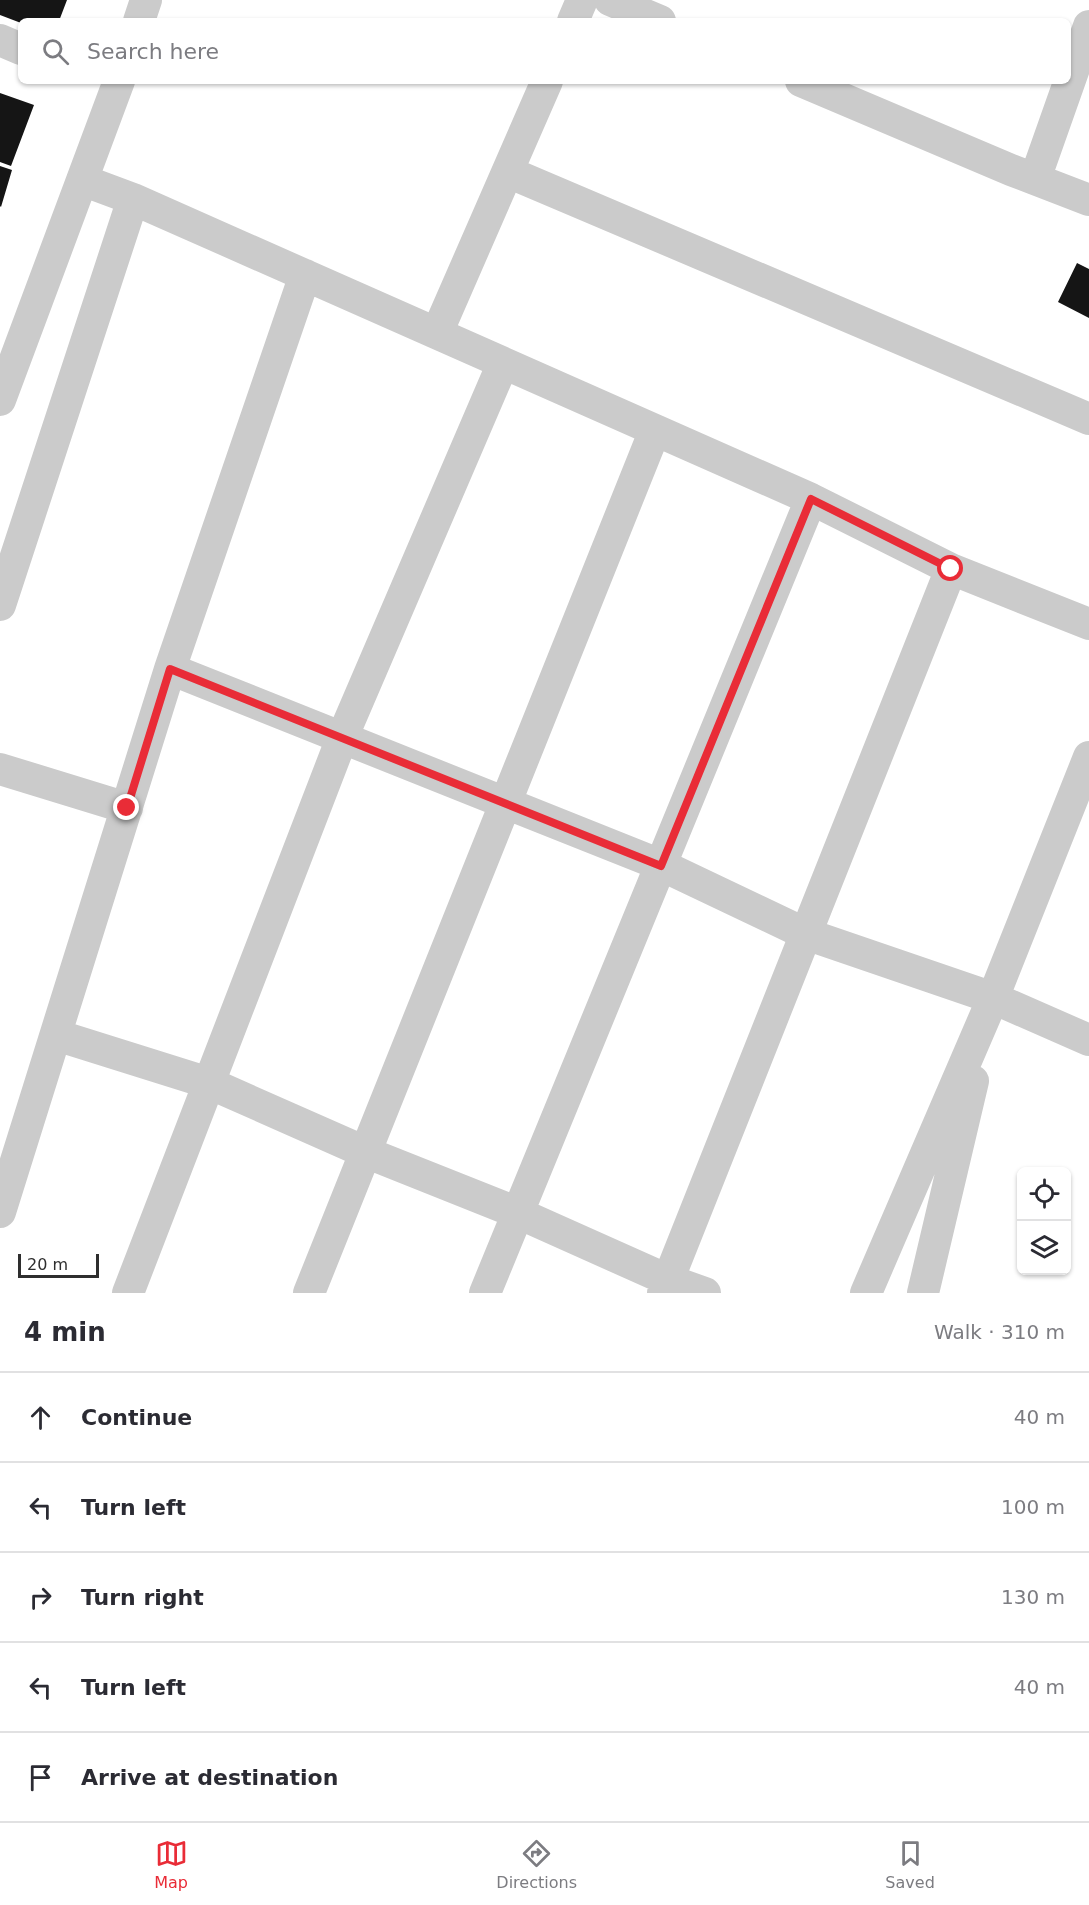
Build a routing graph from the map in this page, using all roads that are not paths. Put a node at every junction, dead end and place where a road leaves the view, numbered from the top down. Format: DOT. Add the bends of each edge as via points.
graph roads {
  1 [pos="146,0"];
  2 [pos="582,0"];
  3 [pos="610,0"];
  4 [pos="140,18"];
  5 [pos="574,18"];
  6 [pos="653,18"];
  7 [pos="1089,26"];
  8 [pos="0,40"];
  9 [pos="18,48"];
  10 [pos="1071,77"];
  11 [pos="546,84"];
  12 [pos="808,84"];
  13 [pos="1069,84"];
  14 [pos="108,85"];
  15 [pos="508,172"];
  16 [pos="1035,179"];
  17 [pos="82,180"];
  18 [pos="133,199"];
  19 [pos="1089,200"];
  20 [pos="305,275"];
  21 [pos="437,333"];
  22 [pos="503,363"];
  23 [pos="0,400"];
  24 [pos="1089,419"];
  25 [pos="655,430"];
  26 [pos="811,499"];
  27 [pos="951,569"];
  28 [pos="0,605"];
  29 [pos="1089,624"];
  30 [pos="170,669"];
  31 [pos="342,738"];
  32 [pos="1089,757"];
  33 [pos="0,769"];
  34 [pos="505,803"];
  35 [pos="127,808"];
  36 [pos="661,866"];
  37 [pos="806,934"];
  38 [pos="993,998"];
  39 [pos="56,1035"];
  40 [pos="1089,1040"];
  41 [pos="209,1083"];
  42 [pos="365,1152"];
  43 [pos="0,1212"];
  44 [pos="518,1213"];
  45 [pos="666,1286"];
  46 [pos="128,1293"];
  47 [pos="309,1293"];
  48 [pos="485,1293"];
  49 [pos="705,1293"];
  50 [pos="866,1293"];
  51 [pos="923,1293"];
  1 -- 4 [label="street"];
  2 -- 5 [label="street"];
  3 -- 6 [label="street"];
  7 -- 10 [label="street"];
  8 -- 9 [label="street"];
  11 -- 15 [label="street"];
  12 -- 16 [label="street"];
  13 -- 16 [label="street"];
  14 -- 17 [label="street"];
  15 -- 21 [label="street"];
  15 -- 24 [label="street"];
  16 -- 19 [label="street"];
  17 -- 18 [label="street"];
  17 -- 23 [label="street"];
  18 -- 20 [label="street"];
  18 -- 28 [label="street"];
  20 -- 21 [label="street"];
  20 -- 30 [label="street"];
  21 -- 22 [label="street"];
  22 -- 25 [label="street"];
  22 -- 31 [label="street"];
  25 -- 26 [label="street"];
  25 -- 34 [label="street"];
  26 -- 27 [label="street"];
  26 -- 36 [label="street"];
  27 -- 29 [label="street"];
  27 -- 37 [label="street"];
  30 -- 31 [label="street"];
  30 -- 35 [label="street"];
  31 -- 34 [label="street"];
  31 -- 41 [label="street"];
  32 -- 38 [label="street"];
  33 -- 35 [label="street"];
  34 -- 36 [label="street"];
  34 -- 42 [label="street"];
  35 -- 39 [label="street"];
  36 -- 37 [label="street"];
  36 -- 44 [label="street"];
  37 -- 38 [label="street"];
  37 -- 45 [label="street"];
  38 -- 40 [label="street"];
  38 -- 50 [label="street"];
  38 -- 51 [label="street"];
  39 -- 41 [label="street"];
  39 -- 43 [label="street"];
  41 -- 42 [label="street"];
  41 -- 46 [label="street"];
  42 -- 44 [label="street"];
  42 -- 47 [label="street"];
  44 -- 45 [label="street"];
  44 -- 48 [label="street"];
  45 -- 49 [label="street"];
}
